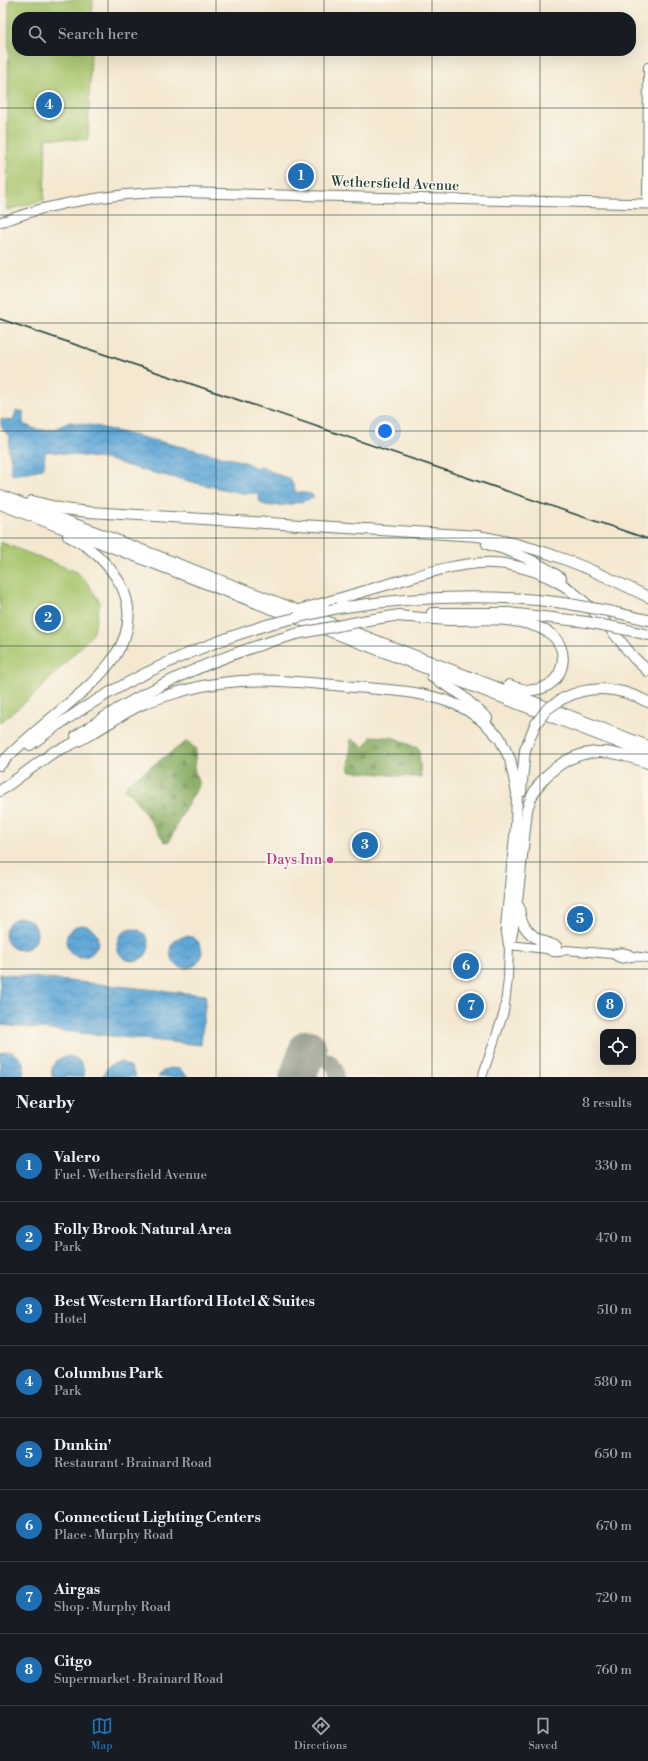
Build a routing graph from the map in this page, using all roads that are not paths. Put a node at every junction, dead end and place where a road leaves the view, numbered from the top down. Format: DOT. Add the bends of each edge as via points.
graph roads {
  1 [pos="648,67"];
  2 [pos="647,204"];
  3 [pos="0,222"];
  4 [pos="0,489"];
  5 [pos="0,494"];
  6 [pos="0,504"];
  7 [pos="11,508"];
  8 [pos="395,531"];
  9 [pos="648,597"];
  10 [pos="394,616"];
  11 [pos="648,620"];
  12 [pos="604,621"];
  13 [pos="267,623"];
  14 [pos="648,635"];
  15 [pos="387,649"];
  16 [pos="634,658"];
  17 [pos="648,671"];
  18 [pos="648,677"];
  19 [pos="648,702"];
  20 [pos="501,740"];
  21 [pos="648,746"];
  22 [pos="50,754"];
  23 [pos="648,754"];
  24 [pos="648,763"];
  25 [pos="0,767"];
  26 [pos="0,792"];
  27 [pos="516,826"];
  28 [pos="518,893"];
  29 [pos="509,945"];
  30 [pos="551,947"];
  31 [pos="648,958"];
  32 [pos="482,1077"];
  1 -- 2 [label="street"];
  2 -- 3 [label="main road, Wethersfield Avenue" via="161,192 72,202"];
  4 -- 8 [label="highway" via="46,505 89,512"];
  5 -- 15 [label="highway"];
  6 -- 7 [label="highway"];
  7 -- 15 [label="highway"];
  7 -- 25 [label="highway" via="27,519 78,541 96,554 112,572 124,593 128,617 120,647 102,674 14,750"];
  8 -- 9 [label="highway" via="478,536 521,545 585,566"];
  8 -- 12 [label="highway" via="470,540 519,554 543,566 569,584 592,605"];
  10 -- 14 [label="highway, bridge" via="441,612 528,614 588,622"];
  10 -- 15 [label="highway" via="448,620 504,620 533,625 547,631 557,640 563,655 562,667 557,678 548,686 539,690 529,690 482,677 411,651"];
  10 -- 22 [label="highway, bridge" via="296,634 235,653 166,682 106,716"];
  11 -- 13 [label="highway, bridge" via="570,604 511,598 453,597 338,608"];
  12 -- 13 [label="highway, bridge" via="573,592 551,579 526,568 492,562 468,563 446,568 268,619"];
  12 -- 16 [label="highway"];
  13 -- 25 [label="highway" via="189,652 117,688 62,721"];
  15 -- 20 [label="highway" via="407,666 441,681 462,696 486,717"];
  15 -- 21 [label="highway"];
  15 -- 23 [label="highway"];
  16 -- 17 [label="highway"];
  16 -- 18 [label="highway"];
  19 -- 27 [label="highway, bridge" via="630,694 605,689 580,691 547,709 535,725 525,750"];
  20 -- 22 [label="highway" via="468,710 430,696 401,691 255,680 200,686 152,700"];
  20 -- 27 [label="highway" via="510,758 515,778"];
  22 -- 26 [label="highway"];
  24 -- 28 [label="highway" via="617,754 594,752 567,760 548,774 536,789 527,810"];
  27 -- 29 [label="highway" via="506,927"];
  28 -- 29 [label="highway"];
  28 -- 30 [label="highway" via="519,916 525,928"];
  29 -- 30 [label="street"];
  29 -- 32 [label="street" via="504,1012"];
  30 -- 31 [label="street" via="562,946 566,950 614,954 628,952 632,956"];
}
